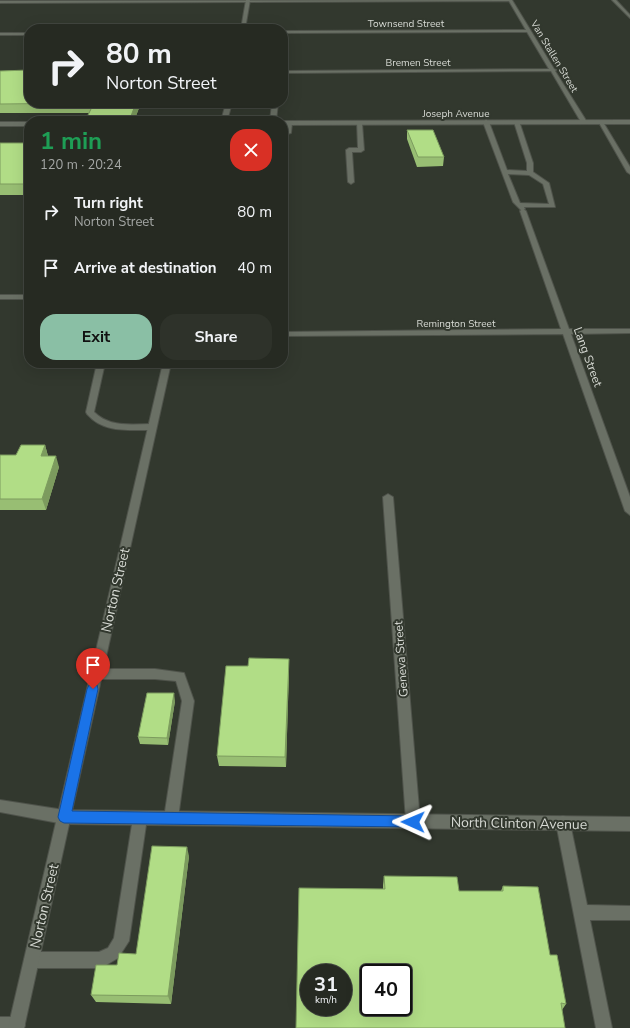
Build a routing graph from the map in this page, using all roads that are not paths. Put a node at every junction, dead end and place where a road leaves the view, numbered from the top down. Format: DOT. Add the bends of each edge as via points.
graph roads {
  1 [pos="510,0"];
  2 [pos="614,0"];
  3 [pos="247,1"];
  4 [pos="0,2"];
  5 [pos="630,17"];
  6 [pos="244,24"];
  7 [pos="530,31"];
  8 [pos="288,32"];
  9 [pos="0,34"];
  10 [pos="24,34"];
  11 [pos="554,70"];
  12 [pos="288,72"];
  13 [pos="486,122"];
  14 [pos="517,122"];
  15 [pos="584,122"];
  16 [pos="600,122"];
  17 [pos="630,122"];
  18 [pos="288,123"];
  19 [pos="359,123"];
  20 [pos="0,124"];
  21 [pos="24,124"];
  22 [pos="504,172"];
  23 [pos="530,172"];
  24 [pos="630,172"];
  25 [pos="351,182"];
  26 [pos="521,208"];
  27 [pos="0,297"];
  28 [pos="24,297"];
  29 [pos="630,331"];
  30 [pos="566,332"];
  31 [pos="288,334"];
  32 [pos="100,368"];
  33 [pos="166,368"];
  34 [pos="152,427"];
  35 [pos="388,497"];
  36 [pos="630,511"];
  37 [pos="96,674"];
  38 [pos="0,806"];
  39 [pos="64,817"];
  40 [pos="140,818"];
  41 [pos="172,818"];
  42 [pos="413,822"];
  43 [pos="563,823"];
  44 [pos="630,824"];
  45 [pos="582,912"];
  46 [pos="630,914"];
  47 [pos="32,960"];
  48 [pos="0,1025"];
  49 [pos="17,1027"];
  50 [pos="604,1028"];
  1 -- 3 [label="street"];
  1 -- 7 [label="street, Van Stallen Street"];
  2 -- 5 [label="street"];
  3 -- 4 [label="street"];
  3 -- 6 [label="street"];
  7 -- 8 [label="street, Townsend Street"];
  7 -- 11 [label="street, Van Stallen Street"];
  9 -- 10 [label="street"];
  11 -- 12 [label="street, Bremen Street"];
  11 -- 15 [label="street, Van Stallen Street"];
  13 -- 14 [label="street, Joseph Avenue"];
  13 -- 19 [label="street, Joseph Avenue"];
  13 -- 22 [label="street, Lang Street"];
  14 -- 15 [label="street, Joseph Avenue"];
  14 -- 23 [label="street" via="530,163"];
  15 -- 16 [label="street, Joseph Avenue"];
  16 -- 17 [label="street, Joseph Avenue"];
  16 -- 24 [label="street"];
  18 -- 19 [label="street, Joseph Avenue"];
  19 -- 25 [label="street" via="361,150 349,150"];
  20 -- 21 [label="street"];
  22 -- 23 [label="street"];
  22 -- 26 [label="street, Lang Street" via="515,201"];
  23 -- 26 [label="street" via="546,184 553,206"];
  26 -- 30 [label="street, Lang Street"];
  27 -- 28 [label="street"];
  29 -- 30 [label="street, Remington Street"];
  30 -- 31 [label="street, Remington Street"];
  30 -- 36 [label="street, Lang Street"];
  32 -- 34 [label="street" via="90,412 96,420 107,426"];
  33 -- 34 [label="street, Norton Street"];
  34 -- 37 [label="street, Norton Street"];
  35 -- 42 [label="street, Geneva Street"];
  37 -- 39 [label="street, Norton Street"];
  37 -- 41 [label="street" via="156,674 180,677 188,701"];
  38 -- 39 [label="street, North Clinton Avenue"];
  39 -- 40 [label="street, North Clinton Avenue"];
  39 -- 47 [label="street, Norton Street"];
  40 -- 41 [label="street, North Clinton Avenue"];
  40 -- 47 [label="street" via="121,940 113,953 101,960"];
  41 -- 42 [label="street, North Clinton Avenue"];
  42 -- 43 [label="street, North Clinton Avenue"];
  43 -- 44 [label="street, North Clinton Avenue"];
  43 -- 45 [label="street"];
  45 -- 46 [label="street"];
  45 -- 50 [label="street"];
  47 -- 49 [label="street, Norton Street"];
  48 -- 49 [label="street"];
}
